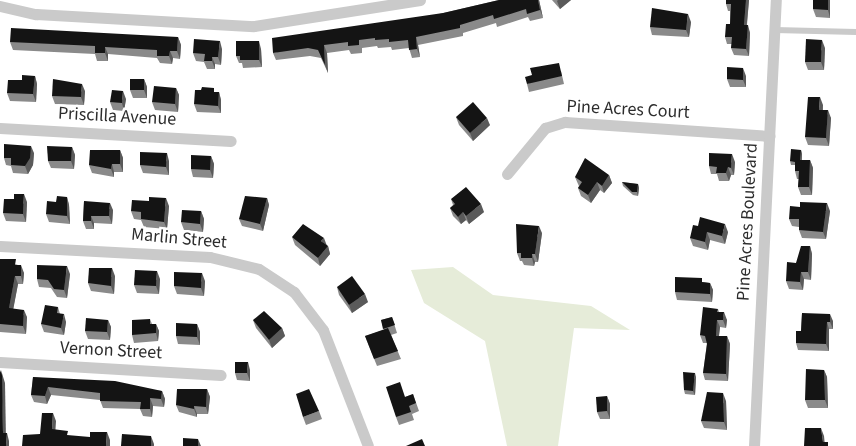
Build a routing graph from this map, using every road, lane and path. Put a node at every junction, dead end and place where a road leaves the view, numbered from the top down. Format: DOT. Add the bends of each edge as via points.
graph roads {
  1 [pos="420,0"];
  2 [pos="776,0"];
  3 [pos="0,6"];
  4 [pos="774,30"];
  5 [pos="856,32"];
  6 [pos="0,128"];
  7 [pos="770,136"];
  8 [pos="231,141"];
  9 [pos="506,174"];
  10 [pos="0,246"];
  11 [pos="0,362"];
  12 [pos="221,375"];
  13 [pos="368,446"];
  14 [pos="754,446"];
  1 -- 3 [label="street" via="254,26 36,14"];
  2 -- 4 [label="street, Pine Acres Boulevard"];
  4 -- 5 [label="lane"];
  4 -- 7 [label="street, Pine Acres Boulevard"];
  6 -- 8 [label="street, Priscilla Avenue"];
  7 -- 9 [label="street, Pine Acres Court" via="565,122 545,128"];
  7 -- 14 [label="street, Pine Acres Boulevard"];
  10 -- 13 [label="street, Marlin Street" via="210,256 259,269 294,292 323,330"];
  11 -- 12 [label="street, Vernon Street"];
}
